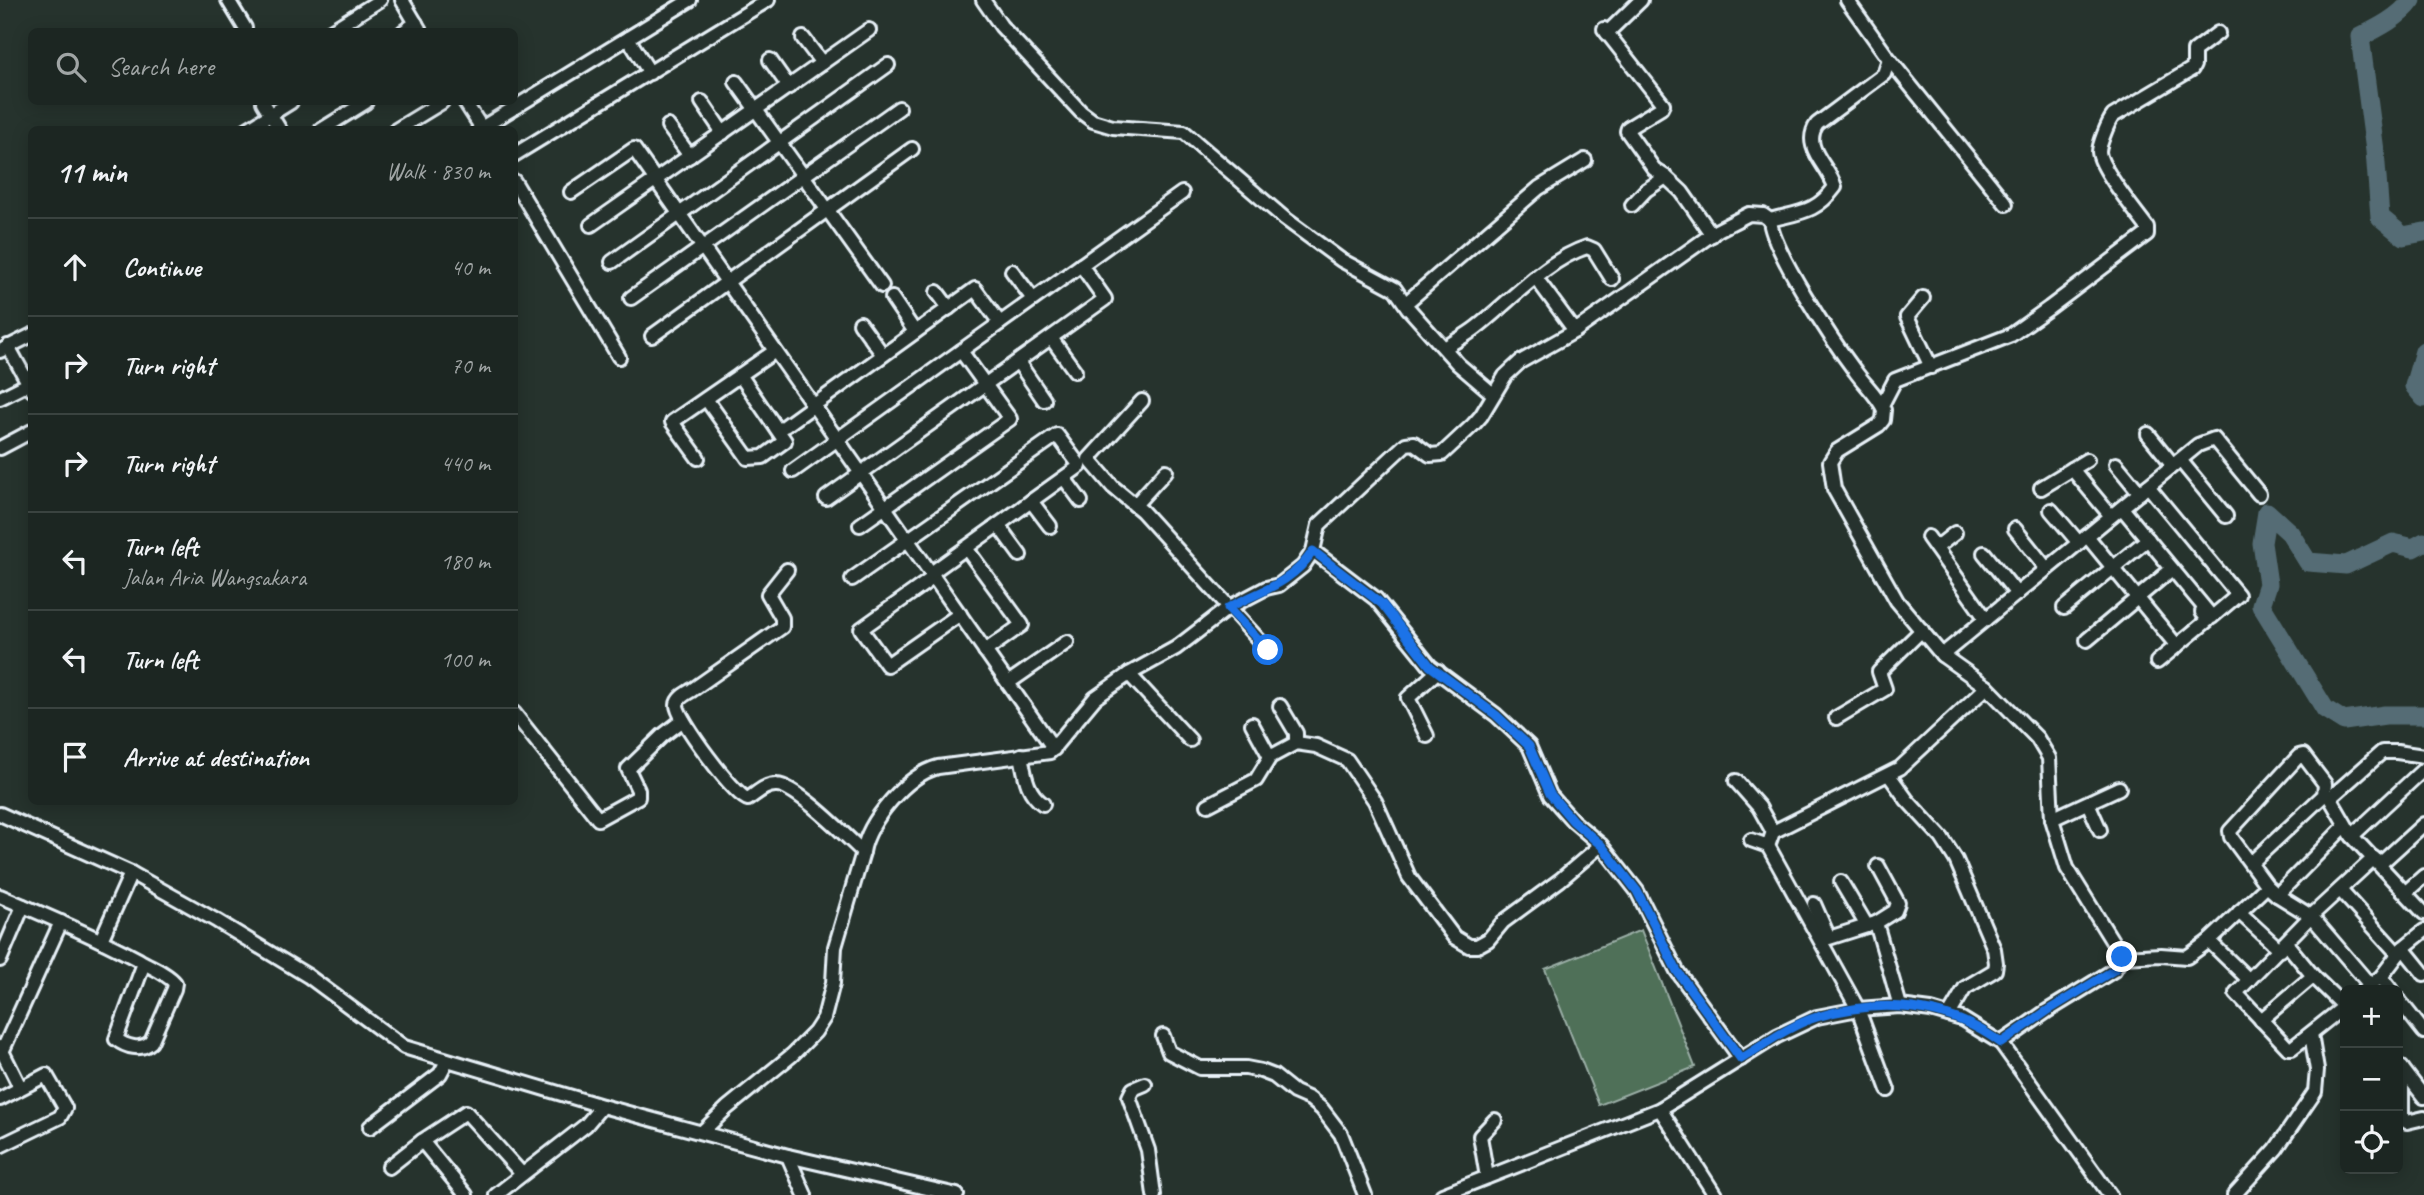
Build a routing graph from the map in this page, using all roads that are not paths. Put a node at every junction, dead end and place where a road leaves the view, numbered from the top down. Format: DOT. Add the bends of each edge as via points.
graph roads {
  1 [pos="228,0"];
  2 [pos="380,0"];
  3 [pos="402,0"];
  4 [pos="690,0"];
  5 [pos="768,0"];
  6 [pos="983,0"];
  7 [pos="1641,0"];
  8 [pos="1847,0"];
  9 [pos="419,27"];
  10 [pos="245,28"];
  11 [pos="335,28"];
  12 [pos="869,30"];
  13 [pos="2218,33"];
  14 [pos="628,38"];
  15 [pos="803,38"];
  16 [pos="1889,59"];
  17 [pos="770,60"];
  18 [pos="821,63"];
  19 [pos="888,65"];
  20 [pos="650,72"];
  21 [pos="736,82"];
  22 [pos="789,87"];
  23 [pos="702,102"];
  24 [pos="265,105"];
  25 [pos="286,105"];
  26 [pos="361,105"];
  27 [pos="437,105"];
  28 [pos="467,105"];
  29 [pos="898,108"];
  30 [pos="756,110"];
  31 [pos="271,114"];
  32 [pos="252,126"];
  33 [pos="278,126"];
  34 [pos="327,126"];
  35 [pos="403,126"];
  36 [pos="479,126"];
  37 [pos="486,126"];
  38 [pos="668,126"];
  39 [pos="723,133"];
  40 [pos="780,143"];
  41 [pos="912,149"];
  42 [pos="518,153"];
  43 [pos="690,156"];
  44 [pos="1585,160"];
  45 [pos="803,176"];
  46 [pos="1665,177"];
  47 [pos="655,180"];
  48 [pos="571,192"];
  49 [pos="1182,193"];
  50 [pos="519,198"];
  51 [pos="2006,204"];
  52 [pos="1632,205"];
  53 [pos="828,210"];
  54 [pos="679,214"];
  55 [pos="1770,220"];
  56 [pos="591,225"];
  57 [pos="1712,235"];
  58 [pos="702,247"];
  59 [pos="612,262"];
  60 [pos="1081,265"];
  61 [pos="1013,271"];
  62 [pos="1536,278"];
  63 [pos="1612,279"];
  64 [pos="727,282"];
  65 [pos="882,286"];
  66 [pos="937,292"];
  67 [pos="631,298"];
  68 [pos="892,298"];
  69 [pos="1923,298"];
  70 [pos="1032,299"];
  71 [pos="1406,303"];
  72 [pos="948,308"];
  73 [pos="860,323"];
  74 [pos="1000,323"];
  75 [pos="1574,331"];
  76 [pos="915,332"];
  77 [pos="652,336"];
  78 [pos="28,337"];
  79 [pos="1051,338"];
  80 [pos="1445,348"];
  81 [pos="4,349"];
  82 [pos="775,351"];
  83 [pos="961,351"];
  84 [pos="883,355"];
  85 [pos="619,357"];
  86 [pos="1018,362"];
  87 [pos="1931,367"];
  88 [pos="1075,371"];
  89 [pos="740,375"];
  90 [pos="28,382"];
  91 [pos="985,385"];
  92 [pos="28,386"];
  93 [pos="1493,394"];
  94 [pos="0,398"];
  95 [pos="706,399"];
  96 [pos="1044,400"];
  97 [pos="1142,401"];
  98 [pos="813,405"];
  99 [pos="1882,405"];
  100 [pos="785,426"];
  101 [pos="28,433"];
  102 [pos="2148,434"];
  103 [pos="837,439"];
  104 [pos="0,448"];
  105 [pos="698,458"];
  106 [pos="2087,460"];
  107 [pos="2177,463"];
  108 [pos="2116,464"];
  109 [pos="2072,469"];
  110 [pos="793,471"];
  111 [pos="1166,471"];
  112 [pos="861,474"];
  113 [pos="1064,478"];
  114 [pos="2041,488"];
  115 [pos="2144,489"];
  116 [pos="2259,494"];
  117 [pos="826,498"];
  118 [pos="1031,501"];
  119 [pos="1081,501"];
  120 [pos="1135,505"];
  121 [pos="885,507"];
  122 [pos="2051,510"];
  123 [pos="2117,512"];
  124 [pos="2226,516"];
  125 [pos="860,525"];
  126 [pos="998,525"];
  127 [pos="1050,526"];
  128 [pos="2015,529"];
  129 [pos="1955,533"];
  130 [pos="1928,537"];
  131 [pos="908,540"];
  132 [pos="2083,540"];
  133 [pos="2146,541"];
  134 [pos="966,548"];
  135 [pos="1936,548"];
  136 [pos="1313,551"];
  137 [pos="1984,553"];
  138 [pos="1020,555"];
  139 [pos="2113,568"];
  140 [pos="2047,569"];
  141 [pos="788,570"];
  142 [pos="2171,571"];
  143 [pos="932,575"];
  144 [pos="852,579"];
  145 [pos="2017,594"];
  146 [pos="2137,598"];
  147 [pos="1228,608"];
  148 [pos="2064,608"];
  149 [pos="960,614"];
  150 [pos="1986,619"];
  151 [pos="1922,630"];
  152 [pos="2087,640"];
  153 [pos="1067,642"];
  154 [pos="2177,646"];
  155 [pos="1268,650"];
  156 [pos="985,651"];
  157 [pos="1942,655"];
  158 [pos="2157,662"];
  159 [pos="1438,671"];
  160 [pos="1129,674"];
  161 [pos="1008,683"];
  162 [pos="1987,687"];
  163 [pos="1280,706"];
  164 [pos="518,718"];
  165 [pos="1836,718"];
  166 [pos="683,720"];
  167 [pos="1252,724"];
  168 [pos="1427,736"];
  169 [pos="1190,740"];
  170 [pos="1296,743"];
  171 [pos="1054,749"];
  172 [pos="1021,755"];
  173 [pos="2424,756"];
  174 [pos="1270,757"];
  175 [pos="2424,769"];
  176 [pos="1889,775"];
  177 [pos="1736,781"];
  178 [pos="2119,788"];
  179 [pos="2327,797"];
  180 [pos="2088,803"];
  181 [pos="1043,804"];
  182 [pos="1208,805"];
  183 [pos="0,814"];
  184 [pos="2052,819"];
  185 [pos="2424,824"];
  186 [pos="2100,830"];
  187 [pos="2349,831"];
  188 [pos="1773,832"];
  189 [pos="1751,840"];
  190 [pos="1601,845"];
  191 [pos="1768,846"];
  192 [pos="863,852"];
  193 [pos="2377,861"];
  194 [pos="2251,863"];
  195 [pos="1878,866"];
  196 [pos="131,873"];
  197 [pos="2424,876"];
  198 [pos="1842,882"];
  199 [pos="2267,886"];
  200 [pos="2340,890"];
  201 [pos="2406,892"];
  202 [pos="2277,895"];
  203 [pos="0,896"];
  204 [pos="1814,904"];
  205 [pos="23,906"];
  206 [pos="2239,912"];
  207 [pos="2424,913"];
  208 [pos="2311,916"];
  209 [pos="61,922"];
  210 [pos="1871,925"];
  211 [pos="2424,931"];
  212 [pos="101,940"];
  213 [pos="2209,941"];
  214 [pos="2283,947"];
  215 [pos="2401,951"];
  216 [pos="2122,957"];
  217 [pos="0,960"];
  218 [pos="144,963"];
  219 [pos="2424,974"];
  220 [pos="2314,976"];
  221 [pos="2249,980"];
  222 [pos="2372,984"];
  223 [pos="2340,1002"];
  224 [pos="1900,1006"];
  225 [pos="2403,1008"];
  226 [pos="1858,1009"];
  227 [pos="2340,1011"];
  228 [pos="1949,1015"];
  229 [pos="2261,1020"];
  230 [pos="2424,1032"];
  231 [pos="2311,1034"];
  232 [pos="1163,1035"];
  233 [pos="2001,1043"];
  234 [pos="1,1049"];
  235 [pos="1741,1059"];
  236 [pos="447,1061"];
  237 [pos="2403,1069"];
  238 [pos="1145,1084"];
  239 [pos="20,1087"];
  240 [pos="1888,1090"];
  241 [pos="2424,1097"];
  242 [pos="0,1099"];
  243 [pos="603,1106"];
  244 [pos="1660,1109"];
  245 [pos="2402,1111"];
  246 [pos="2424,1118"];
  247 [pos="1495,1120"];
  248 [pos="370,1127"];
  249 [pos="702,1132"];
  250 [pos="422,1141"];
  251 [pos="0,1146"];
  252 [pos="788,1156"];
  253 [pos="389,1167"];
  254 [pos="522,1174"];
  255 [pos="1487,1177"];
  256 [pos="466,1195"];
  257 [pos="496,1195"];
  258 [pos="805,1195"];
  259 [pos="957,1195"];
  260 [pos="1154,1195"];
  261 [pos="1365,1195"];
  262 [pos="1442,1195"];
  263 [pos="1715,1195"];
  264 [pos="2110,1195"];
  265 [pos="2234,1195"];
  1 -- 10 [label="street"];
  2 -- 11 [label="street"];
  3 -- 9 [label="street"];
  4 -- 14 [label="street"];
  5 -- 20 [label="street"];
  6 -- 71 [label="street" via="1001,26 1093,121 1113,127 1184,132 1284,218 1341,260 1395,289"];
  7 -- 46 [label="street" via="1606,31 1663,104 1627,131"];
  8 -- 16 [label="street"];
  12 -- 18 [label="street"];
  13 -- 87 [label="street" via="2194,51 2192,69 2113,116 2107,126 2100,156 2147,227 2147,234 2011,335"];
  14 -- 20 [label="street"];
  14 -- 37 [label="street"];
  15 -- 18 [label="street"];
  16 -- 51 [label="street"];
  16 -- 55 [label="street" via="1884,74 1812,131 1812,145 1835,187 1816,207"];
  17 -- 22 [label="street"];
  18 -- 22 [label="street"];
  19 -- 40 [label="street"];
  20 -- 42 [label="street"];
  21 -- 30 [label="street"];
  22 -- 30 [label="street"];
  23 -- 39 [label="street"];
  24 -- 31 [label="street"];
  25 -- 31 [label="street"];
  26 -- 34 [label="street"];
  27 -- 35 [label="street"];
  28 -- 36 [label="street"];
  29 -- 45 [label="street"];
  30 -- 39 [label="street"];
  30 -- 40 [label="street"];
  31 -- 32 [label="street"];
  31 -- 33 [label="street"];
  38 -- 43 [label="street"];
  39 -- 43 [label="street"];
  40 -- 45 [label="street"];
  40 -- 54 [label="street"];
  41 -- 53 [label="street"];
  43 -- 47 [label="street"];
  44 -- 71 [label="street" via="1539,188"];
  45 -- 53 [label="street"];
  45 -- 58 [label="street"];
  46 -- 52 [label="street"];
  46 -- 57 [label="street" via="1682,191"];
  47 -- 48 [label="street" via="634,149"];
  47 -- 54 [label="street"];
  47 -- 56 [label="street"];
  49 -- 60 [label="street"];
  50 -- 85 [label="street"];
  53 -- 64 [label="street"];
  53 -- 65 [label="street"];
  54 -- 58 [label="street"];
  54 -- 59 [label="street"];
  55 -- 57 [label="street" via="1749,214"];
  55 -- 99 [label="street" via="1791,270 1855,372"];
  57 -- 75 [label="street"];
  58 -- 64 [label="street"];
  58 -- 67 [label="street"];
  60 -- 70 [label="street"];
  60 -- 79 [label="street" via="1105,299"];
  61 -- 70 [label="street"];
  62 -- 63 [label="street" via="1587,247 1594,250"];
  62 -- 75 [label="street"];
  62 -- 80 [label="street"];
  64 -- 77 [label="street"];
  64 -- 82 [label="street"];
  66 -- 72 [label="street"];
  68 -- 76 [label="street"];
  69 -- 87 [label="street" via="1907,317"];
  70 -- 74 [label="street"];
  71 -- 80 [label="street"];
  72 -- 74 [label="street" via="975,289"];
  72 -- 76 [label="street"];
  73 -- 84 [label="street"];
  74 -- 83 [label="street"];
  75 -- 93 [label="street" via="1512,368"];
  76 -- 84 [label="street"];
  78 -- 81 [label="street"];
  79 -- 86 [label="street"];
  79 -- 88 [label="street"];
  80 -- 93 [label="street"];
  81 -- 90 [label="street"];
  82 -- 89 [label="street"];
  82 -- 98 [label="street"];
  83 -- 91 [label="street"];
  83 -- 103 [label="street"];
  84 -- 98 [label="street"];
  86 -- 91 [label="street"];
  86 -- 96 [label="street"];
  87 -- 99 [label="street" via="1895,380"];
  89 -- 95 [label="street"];
  89 -- 95 [label="street" via="785,441 763,457 748,458"];
  91 -- 112 [label="street"];
  91 -- 121 [label="street" via="1010,419"];
  92 -- 94 [label="street"];
  93 -- 136 [label="street" via="1481,416 1442,454 1430,455 1411,442 1390,457 1319,525"];
  95 -- 105 [label="street" via="673,422"];
  97 -- 120 [label="street" via="1089,459"];
  98 -- 100 [label="street"];
  98 -- 103 [label="street"];
  99 -- 151 [label="street" via="1879,425 1837,451 1830,462 1831,478 1897,601"];
  101 -- 104 [label="street"];
  102 -- 107 [label="street"];
  103 -- 110 [label="street"];
  103 -- 112 [label="street"];
  106 -- 109 [label="street"];
  107 -- 115 [label="street"];
  107 -- 116 [label="street" via="2198,445 2214,439"];
  107 -- 124 [label="street"];
  108 -- 115 [label="street"];
  109 -- 114 [label="street"];
  109 -- 123 [label="street"];
  111 -- 120 [label="street"];
  112 -- 117 [label="street"];
  112 -- 121 [label="street"];
  113 -- 118 [label="street"];
  113 -- 119 [label="street"];
  113 -- 131 [label="street" via="1080,466 1056,435"];
  115 -- 123 [label="street"];
  115 -- 142 [label="street" via="2238,595 2212,617"];
  118 -- 126 [label="street"];
  118 -- 127 [label="street"];
  120 -- 147 [label="street"];
  121 -- 125 [label="street"];
  121 -- 131 [label="street"];
  122 -- 132 [label="street"];
  123 -- 132 [label="street"];
  123 -- 133 [label="street"];
  126 -- 134 [label="street"];
  126 -- 138 [label="street"];
  128 -- 140 [label="street"];
  129 -- 135 [label="street"];
  130 -- 135 [label="street"];
  131 -- 143 [label="street"];
  131 -- 144 [label="street"];
  132 -- 139 [label="street"];
  132 -- 140 [label="street"];
  133 -- 139 [label="street"];
  133 -- 142 [label="street"];
  134 -- 143 [label="street"];
  134 -- 156 [label="street" via="1022,625"];
  135 -- 150 [label="street"];
  136 -- 147 [label="street" via="1279,585"];
  136 -- 159 [label="street" via="1376,599 1421,657"];
  137 -- 145 [label="street"];
  139 -- 146 [label="street"];
  139 -- 148 [label="street"];
  140 -- 145 [label="street"];
  141 -- 166 [label="street" via="768,594 782,618 782,627 678,700"];
  142 -- 146 [label="street"];
  142 -- 154 [label="street" via="2208,620"];
  143 -- 149 [label="street"];
  143 -- 149 [label="street" via="861,629 887,665"];
  145 -- 150 [label="street"];
  146 -- 152 [label="street"];
  146 -- 154 [label="street"];
  147 -- 155 [label="street"];
  147 -- 160 [label="street" via="1176,648"];
  149 -- 156 [label="street"];
  150 -- 157 [label="street"];
  151 -- 157 [label="street"];
  151 -- 165 [label="street" via="1879,672 1885,690"];
  153 -- 161 [label="street"];
  154 -- 158 [label="street"];
  156 -- 161 [label="street"];
  157 -- 162 [label="street"];
  159 -- 168 [label="street" via="1408,698"];
  159 -- 190 [label="street" via="1529,746 1550,794"];
  160 -- 169 [label="street"];
  160 -- 171 [label="street" via="1095,698"];
  161 -- 171 [label="street"];
  162 -- 176 [label="street"];
  162 -- 184 [label="street" via="2037,738 2049,758"];
  163 -- 170 [label="street" via="1296,733"];
  164 -- 166 [label="street" via="598,819 638,797 628,769"];
  166 -- 192 [label="street" via="740,796 748,799 763,789 782,785"];
  167 -- 174 [label="street"];
  170 -- 174 [label="street"];
  170 -- 190 [label="street" via="1316,746 1352,764 1375,801 1409,877 1454,937 1469,947 1488,940 1503,922"];
  171 -- 172 [label="street"];
  172 -- 181 [label="street" via="1029,789"];
  172 -- 192 [label="street" via="938,767 921,775 887,804"];
  173 -- 179 [label="street" via="2382,752"];
  174 -- 182 [label="street" via="1256,780"];
  175 -- 187 [label="street"];
  176 -- 188 [label="street"];
  176 -- 228 [label="street" via="1956,860 1994,949 1995,970 1965,988"];
  177 -- 188 [label="street"];
  178 -- 180 [label="street"];
  179 -- 187 [label="street"];
  179 -- 194 [label="street" via="2309,807"];
  179 -- 194 [label="street" via="2325,784 2307,758 2299,756 2230,831"];
  180 -- 184 [label="street"];
  180 -- 186 [label="street"];
  183 -- 196 [label="street"];
  184 -- 216 [label="street" via="2067,868"];
  185 -- 193 [label="street"];
  187 -- 193 [label="street"];
  187 -- 202 [label="street"];
  188 -- 191 [label="street"];
  189 -- 191 [label="street"];
  190 -- 235 [label="street" via="1637,891 1677,971"];
  191 -- 226 [label="street"];
  192 -- 249 [label="street" via="835,947 824,1018 792,1055"];
  193 -- 200 [label="street"];
  193 -- 201 [label="street"];
  194 -- 199 [label="street"];
  195 -- 210 [label="street" via="1898,903 1895,911"];
  196 -- 212 [label="street"];
  196 -- 236 [label="street" via="308,976 404,1047"];
  197 -- 201 [label="street"];
  198 -- 210 [label="street"];
  199 -- 202 [label="street"];
  199 -- 206 [label="street"];
  200 -- 208 [label="street"];
  200 -- 215 [label="street"];
  201 -- 207 [label="street"];
  202 -- 208 [label="street"];
  203 -- 205 [label="street"];
  204 -- 210 [label="street" via="1829,938"];
  205 -- 209 [label="street"];
  205 -- 217 [label="street"];
  206 -- 213 [label="street"];
  206 -- 214 [label="street"];
  208 -- 214 [label="street"];
  208 -- 222 [label="street"];
  209 -- 212 [label="street"];
  209 -- 234 [label="street"];
  210 -- 224 [label="street"];
  211 -- 215 [label="street"];
  212 -- 218 [label="street"];
  213 -- 216 [label="street" via="2184,958"];
  213 -- 221 [label="street"];
  214 -- 220 [label="street"];
  214 -- 221 [label="street"];
  215 -- 219 [label="street"];
  215 -- 222 [label="street"];
  216 -- 233 [label="street" via="2114,970"];
  218 -- 218 [label="street" via="116,1039 138,1048 151,1042 175,984"];
  220 -- 223 [label="street"];
  220 -- 229 [label="street"];
  221 -- 229 [label="street" via="2237,990 2237,996"];
  224 -- 226 [label="street"];
  224 -- 228 [label="street"];
  225 -- 230 [label="street"];
  226 -- 235 [label="street" via="1798,1025"];
  226 -- 240 [label="street"];
  227 -- 231 [label="street"];
  228 -- 233 [label="street"];
  229 -- 231 [label="street" via="2288,1048"];
  231 -- 265 [label="street" via="2317,1070 2315,1092 2276,1149"];
  232 -- 261 [label="street" via="1169,1052 1194,1066 1261,1070 1322,1109 1340,1134"];
  233 -- 264 [label="street"];
  234 -- 239 [label="street"];
  235 -- 244 [label="street"];
  236 -- 243 [label="street"];
  236 -- 248 [label="street" via="440,1074"];
  237 -- 241 [label="street"];
  238 -- 260 [label="street" via="1133,1089 1129,1097 1148,1150"];
  239 -- 242 [label="street"];
  239 -- 251 [label="street" via="46,1076 64,1113"];
  243 -- 249 [label="street"];
  243 -- 254 [label="street" via="586,1125"];
  244 -- 255 [label="street"];
  244 -- 263 [label="street"];
  245 -- 246 [label="street" via="2407,1122"];
  247 -- 255 [label="street" via="1480,1136"];
  249 -- 252 [label="street"];
  250 -- 253 [label="street"];
  250 -- 254 [label="street" via="467,1112"];
  250 -- 256 [label="street"];
  252 -- 258 [label="street"];
  252 -- 259 [label="street"];
  254 -- 257 [label="street"];
  255 -- 262 [label="street"];
}
